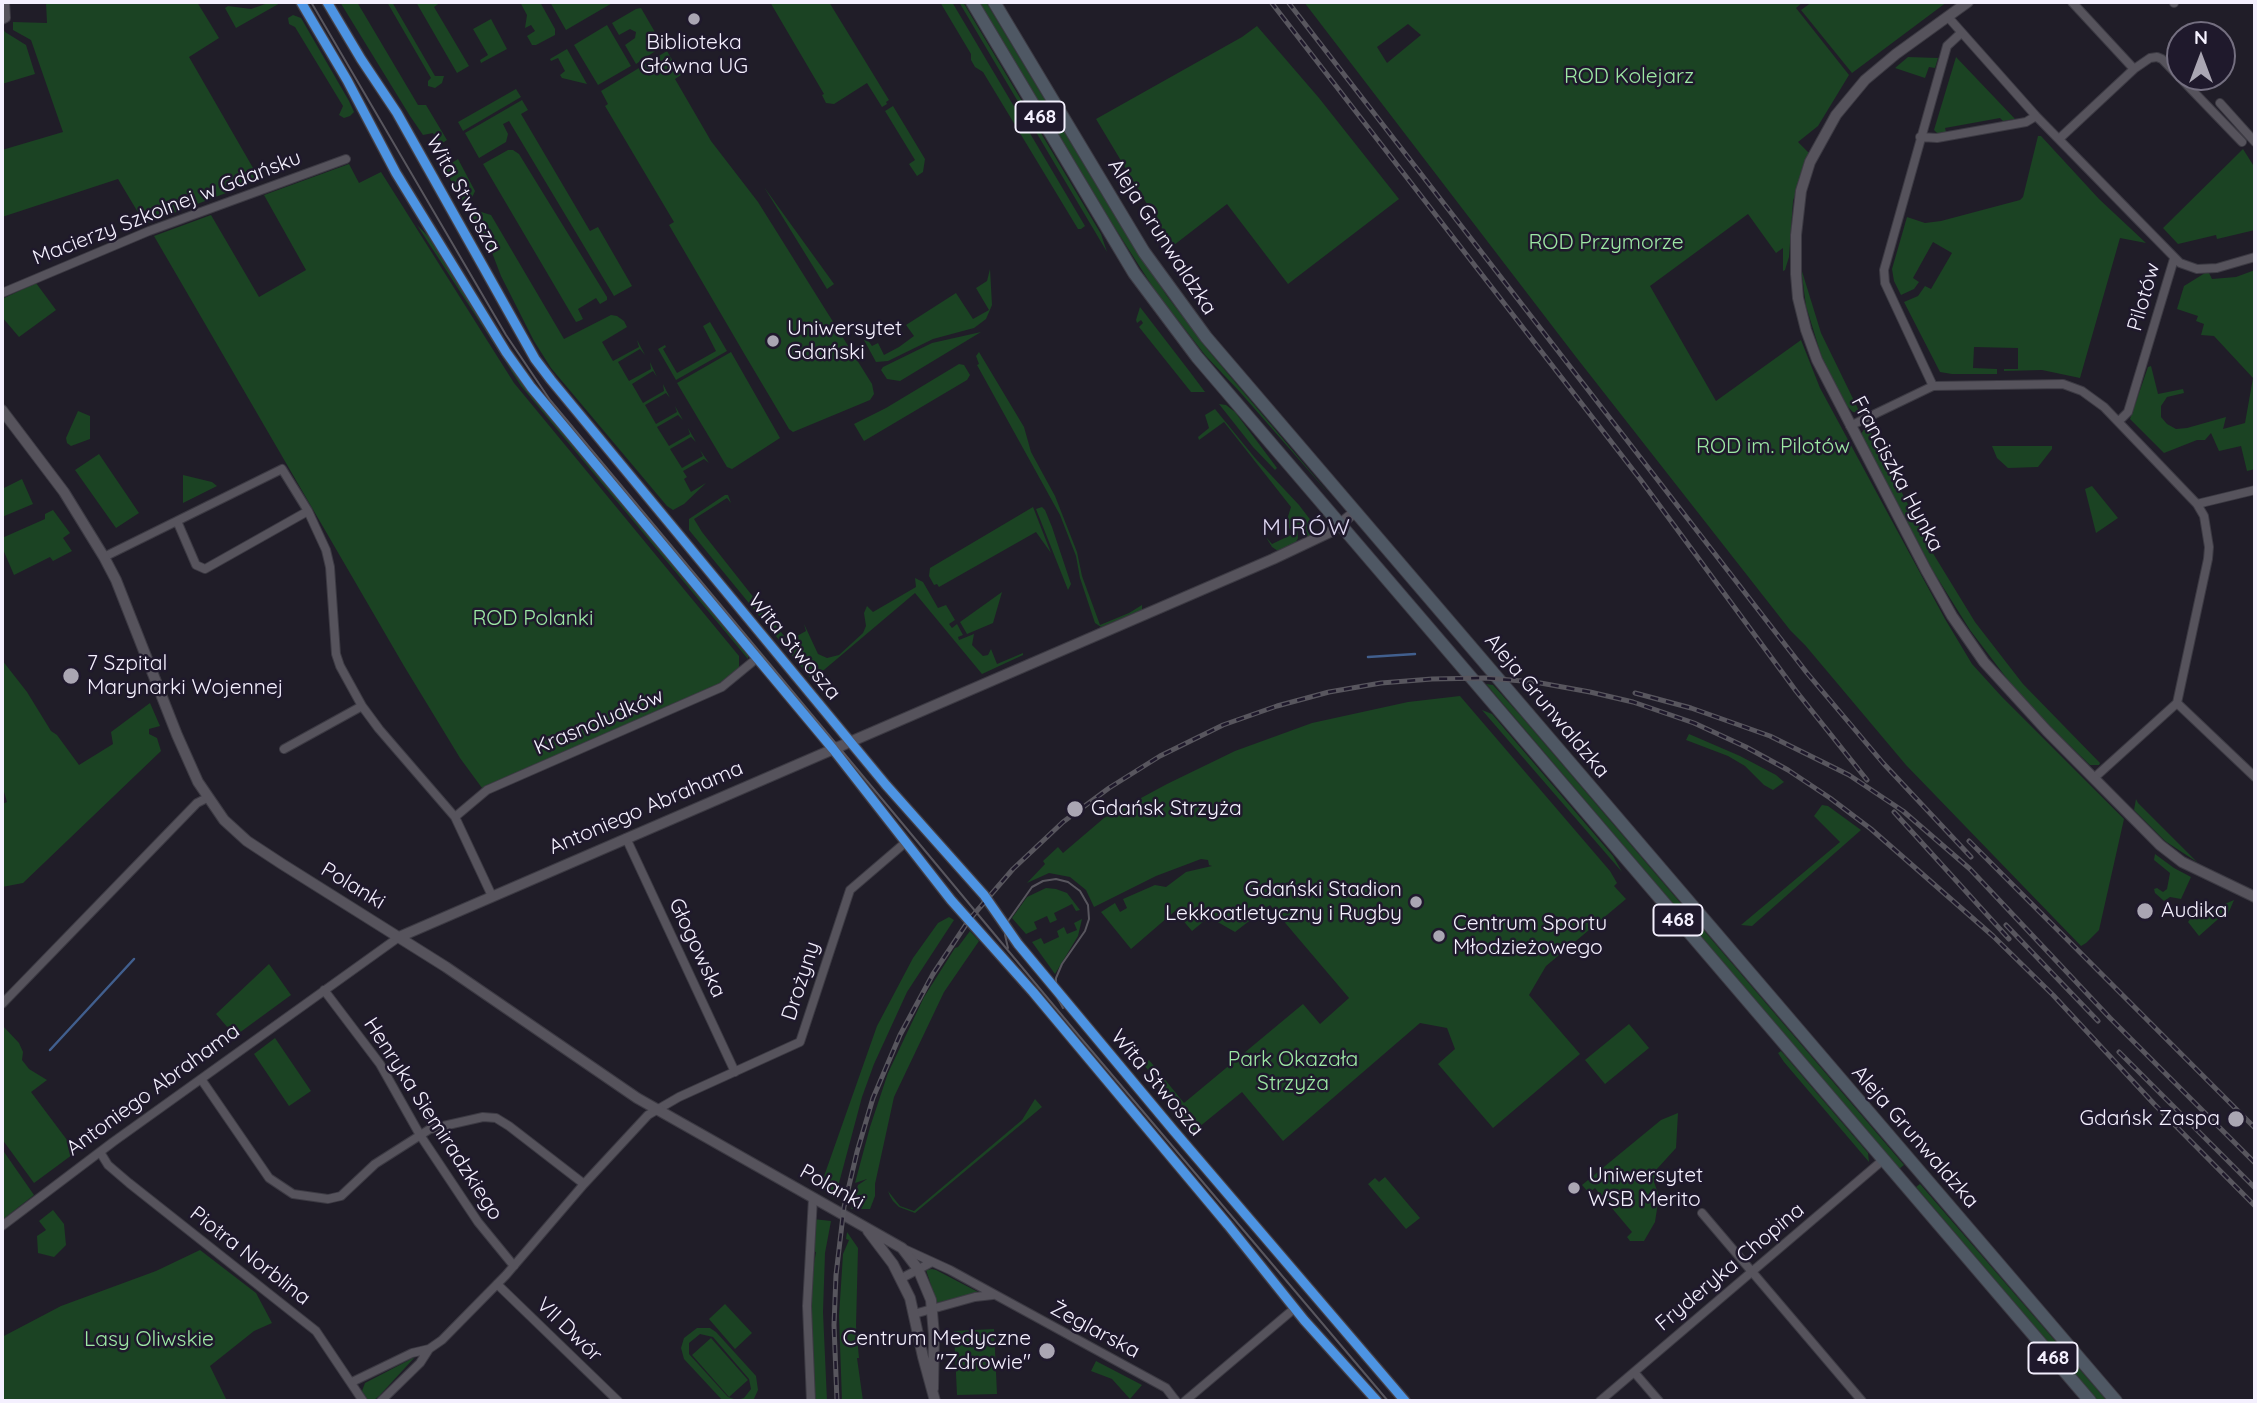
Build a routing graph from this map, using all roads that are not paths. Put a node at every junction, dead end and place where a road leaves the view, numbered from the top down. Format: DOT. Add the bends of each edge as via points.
graph roads {
  1 [pos="5,2"];
  2 [pos="300,2"];
  3 [pos="327,2"];
  4 [pos="972,2"];
  5 [pos="994,2"];
  6 [pos="1968,2"];
  7 [pos="2072,2"];
  8 [pos="1948,17"];
  9 [pos="4,19"];
  10 [pos="1961,33"];
  11 [pos="2134,69"];
  12 [pos="2220,103"];
  13 [pos="2036,116"];
  14 [pos="1920,137"];
  15 [pos="2060,138"];
  16 [pos="2242,142"];
  17 [pos="2255,142"];
  18 [pos="346,159"];
  19 [pos="2255,257"];
  20 [pos="2174,259"];
  21 [pos="2,293"];
  22 [pos="1933,386"];
  23 [pos="2,410"];
  24 [pos="2119,421"];
  25 [pos="1850,426"];
  26 [pos="2255,489"];
  27 [pos="2197,504"];
  28 [pos="308,512"];
  29 [pos="1355,512"];
  30 [pos="177,521"];
  31 [pos="1340,525"];
  32 [pos="104,557"];
  33 [pos="1397,561"];
  34 [pos="1382,574"];
  35 [pos="756,659"];
  36 [pos="2177,703"];
  37 [pos="362,706"];
  38 [pos="850,741"];
  39 [pos="284,749"];
  40 [pos="833,749"];
  41 [pos="2255,777"];
  42 [pos="2094,778"];
  43 [pos="207,798"];
  44 [pos="455,817"];
  45 [pos="626,838"];
  46 [pos="906,842"];
  47 [pos="492,896"];
  48 [pos="2255,897"];
  49 [pos="399,937"];
  50 [pos="324,990"];
  51 [pos="2,1003"];
  52 [pos="735,1072"];
  53 [pos="201,1079"];
  54 [pos="655,1110"];
  55 [pos="420,1135"];
  56 [pos="100,1152"];
  57 [pos="1883,1160"];
  58 [pos="584,1184"];
  59 [pos="813,1198"];
  60 [pos="1243,1213"];
  61 [pos="1702,1213"];
  62 [pos="1228,1225"];
  63 [pos="2,1226"];
  64 [pos="864,1226"];
  65 [pos="902,1248"];
  66 [pos="933,1262"];
  67 [pos="514,1266"];
  68 [pos="918,1269"];
  69 [pos="1752,1272"];
  70 [pos="902,1278"];
  71 [pos="497,1284"];
  72 [pos="993,1295"];
  73 [pos="1295,1308"];
  74 [pos="933,1310"];
  75 [pos="914,1314"];
  76 [pos="429,1349"];
  77 [pos="1634,1372"];
  78 [pos="352,1382"];
  79 [pos="933,1389"];
  80 [pos="617,1400"];
  81 [pos="363,1401"];
  82 [pos="381,1401"];
  83 [pos="811,1401"];
  84 [pos="935,1401"];
  85 [pos="1175,1401"];
  86 [pos="1185,1401"];
  87 [pos="1377,1401"];
  88 [pos="1405,1401"];
  89 [pos="1600,1401"];
  90 [pos="1659,1401"];
  91 [pos="1862,1401"];
  92 [pos="2090,1401"];
  93 [pos="2116,1401"];
  1 -- 9 [label="street"];
  2 -- 35 [label="street, Wita Stwosza" via="396,173 506,352"];
  3 -- 38 [label="street, Wita Stwosza" via="414,141 535,359"];
  4 -- 31 [label="main road, Aleja Grunwaldzka / 468" via="1156,304"];
  5 -- 29 [label="main road, Aleja Grunwaldzka / 468" via="1171,291"];
  6 -- 8 [label="street, Franciszka Hynka"];
  7 -- 11 [label="street"];
  8 -- 10 [label="street, Pilotów"];
  8 -- 25 [label="street, Franciszka Hynka" via="1880,66 1850,97 1823,137 1801,191 1798,298 1817,360"];
  10 -- 13 [label="street, Pilotów"];
  10 -- 14 [label="street" via="1947,47"];
  11 -- 15 [label="street"];
  11 -- 16 [label="street" via="2150,58 2162,59"];
  12 -- 17 [label="street"];
  13 -- 14 [label="street" via="2026,122"];
  13 -- 15 [label="street, Pilotów"];
  14 -- 22 [label="street" via="1884,262 1884,276"];
  15 -- 20 [label="street, Pilotów"];
  18 -- 21 [label="street, Macierzy Szkolnej w Gdańsku" via="149,231"];
  19 -- 20 [label="street" via="2197,269"];
  20 -- 24 [label="street, Pilotów" via="2128,412"];
  22 -- 24 [label="street" via="2063,384 2093,398"];
  22 -- 25 [label="street"];
  23 -- 32 [label="street, Polanki" via="64,492"];
  24 -- 27 [label="street"];
  25 -- 42 [label="street, Franciszka Hynka" via="1965,634 2010,693"];
  26 -- 27 [label="street"];
  27 -- 36 [label="street" via="2204,516 2209,547"];
  28 -- 30 [label="street" via="282,469"];
  28 -- 30 [label="street" via="205,569 197,565"];
  28 -- 37 [label="street" via="328,557 337,659"];
  29 -- 31 [label="street, Antoniego Abrahama"];
  29 -- 33 [label="main road, Aleja Grunwaldzka / 468"];
  30 -- 32 [label="street"];
  31 -- 34 [label="main road, Aleja Grunwaldzka / 468"];
  31 -- 38 [label="street, Antoniego Abrahama" via="1273,559"];
  32 -- 43 [label="street, Polanki"];
  33 -- 34 [label="main road"];
  33 -- 93 [label="main road, Aleja Grunwaldzka / 468"];
  34 -- 57 [label="main road, Aleja Grunwaldzka / 468"];
  35 -- 40 [label="street, Wita Stwosza"];
  35 -- 44 [label="street, Krasnoludków" via="722,687 487,790"];
  36 -- 41 [label="street"];
  36 -- 42 [label="street"];
  37 -- 39 [label="street"];
  37 -- 44 [label="street"];
  38 -- 40 [label="street, Antoniego Abrahama"];
  38 -- 60 [label="street, Wita Stwosza" via="984,895 1018,944"];
  40 -- 45 [label="street, Antoniego Abrahama"];
  40 -- 46 [label="street, Wita Stwosza"];
  42 -- 48 [label="street, Franciszka Hynka" via="2170,854"];
  43 -- 49 [label="street, Polanki" via="247,841"];
  43 -- 51 [label="street" via="197,803"];
  44 -- 47 [label="street"];
  45 -- 47 [label="street, Antoniego Abrahama"];
  45 -- 52 [label="street, Głogowska"];
  46 -- 52 [label="street, Drożyny" via="849,890 800,1042"];
  46 -- 62 [label="street, Wita Stwosza"];
  47 -- 49 [label="street, Antoniego Abrahama"];
  49 -- 50 [label="street, Antoniego Abrahama"];
  49 -- 54 [label="street, Polanki"];
  50 -- 53 [label="street, Antoniego Abrahama"];
  50 -- 55 [label="street, Henryka Siemiradzkiego" via="380,1064"];
  52 -- 54 [label="street, Drożyny"];
  53 -- 55 [label="street" via="269,1178 293,1194 328,1199 341,1196 375,1164"];
  53 -- 56 [label="street, Antoniego Abrahama"];
  54 -- 58 [label="street, Drożyny"];
  54 -- 59 [label="street, Polanki"];
  55 -- 58 [label="street" via="482,1117 496,1118"];
  55 -- 67 [label="street, Henryka Siemiradzkiego" via="478,1222"];
  56 -- 63 [label="street, Antoniego Abrahama"];
  56 -- 78 [label="street, Piotra Norblina" via="129,1183 316,1331"];
  57 -- 69 [label="street, Fryderyka Chopina"];
  57 -- 92 [label="main road, Aleja Grunwaldzka / 468"];
  58 -- 67 [label="street, Drożyny"];
  59 -- 64 [label="street, Polanki"];
  59 -- 83 [label="street" via="807,1318"];
  60 -- 62 [label="street"];
  60 -- 88 [label="street, Wita Stwosza"];
  61 -- 69 [label="street"];
  62 -- 73 [label="street, Wita Stwosza"];
  64 -- 65 [label="street, Polanki"];
  64 -- 70 [label="street"];
  65 -- 66 [label="street, Żeglarska"];
  65 -- 68 [label="street"];
  66 -- 68 [label="street"];
  66 -- 72 [label="street, Żeglarska"];
  67 -- 71 [label="street, Drożyny"];
  68 -- 70 [label="street"];
  68 -- 74 [label="street"];
  69 -- 77 [label="street, Fryderyka Chopina"];
  69 -- 91 [label="street"];
  70 -- 75 [label="street"];
  71 -- 76 [label="street, Drożyny"];
  71 -- 80 [label="street, VII Dwór"];
  72 -- 74 [label="street"];
  72 -- 85 [label="street, Żeglarska" via="1166,1388"];
  73 -- 86 [label="street"];
  73 -- 87 [label="street, Wita Stwosza"];
  74 -- 75 [label="street"];
  74 -- 79 [label="street"];
  75 -- 79 [label="street"];
  76 -- 78 [label="street"];
  76 -- 82 [label="street"];
  77 -- 89 [label="street, Fryderyka Chopina"];
  77 -- 90 [label="street"];
  78 -- 81 [label="street, Piotra Norblina"];
  79 -- 84 [label="street"];
}
